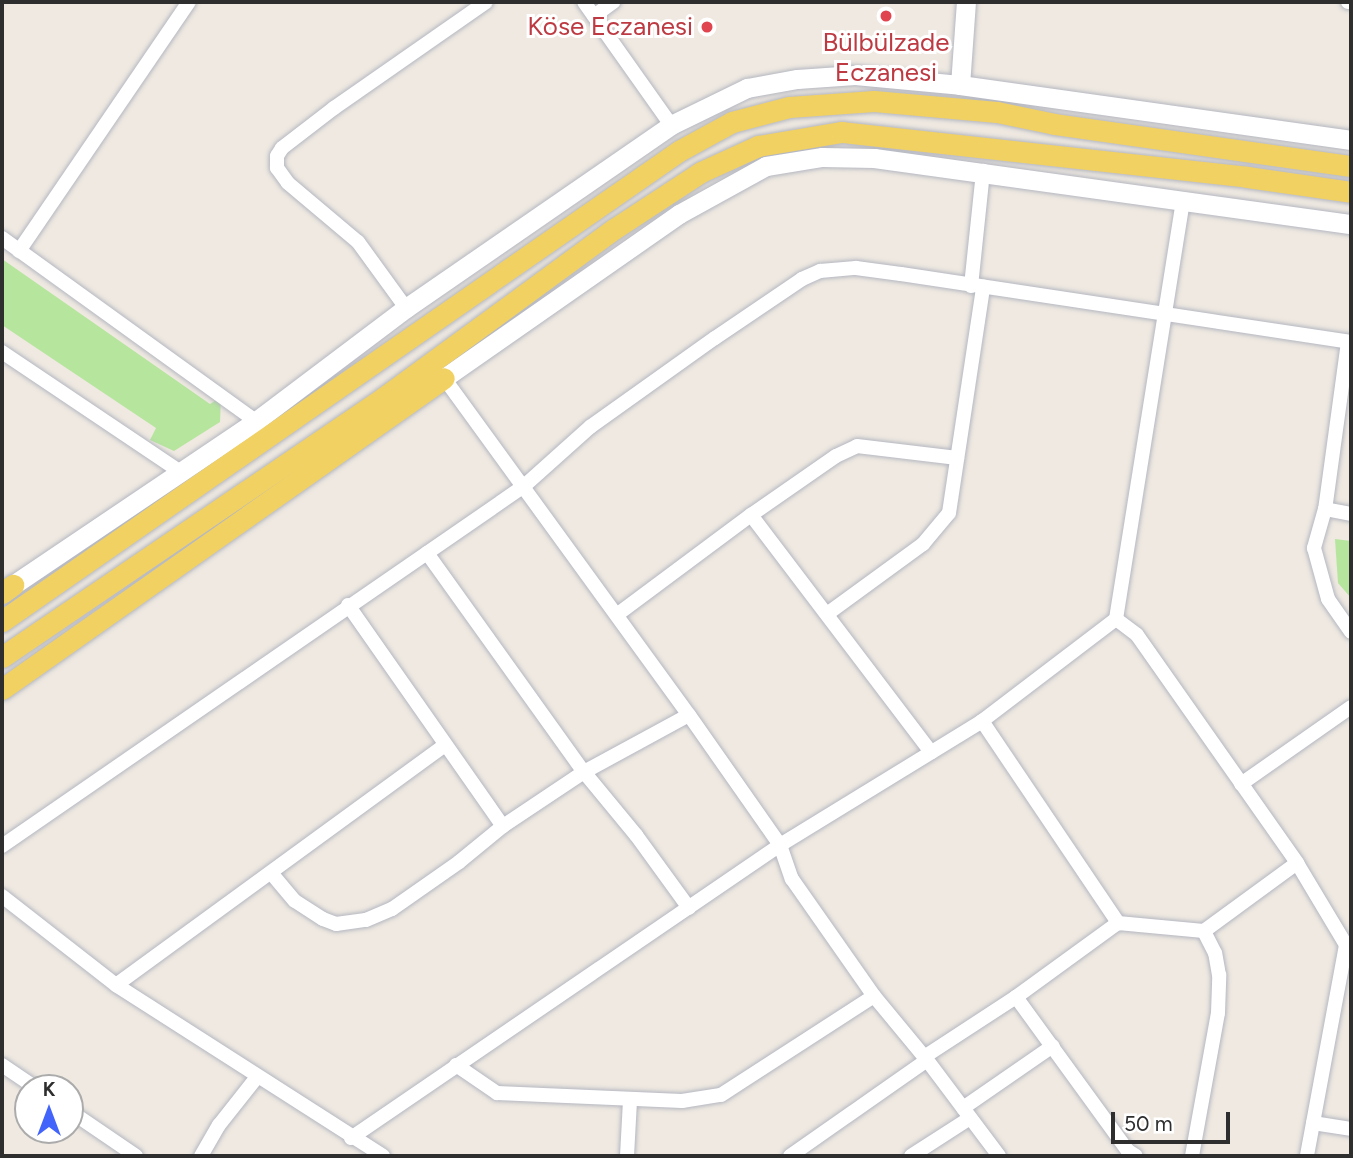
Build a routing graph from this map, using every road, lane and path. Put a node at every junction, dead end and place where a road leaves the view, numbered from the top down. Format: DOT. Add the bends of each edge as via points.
graph roads {
  1 [pos="189,2"];
  2 [pos="486,2"];
  3 [pos="584,2"];
  4 [pos="613,2"];
  5 [pos="967,2"];
  6 [pos="594,16"];
  7 [pos="960,85"];
  8 [pos="671,125"];
  9 [pos="1351,140"];
  10 [pos="1351,166"];
  11 [pos="983,172"];
  12 [pos="1351,192"];
  13 [pos="1183,199"];
  14 [pos="1351,224"];
  15 [pos="2,238"];
  16 [pos="19,251"];
  17 [pos="977,286"];
  18 [pos="406,308"];
  19 [pos="1166,316"];
  20 [pos="1350,342"];
  21 [pos="2,352"];
  22 [pos="444,378"];
  23 [pos="256,421"];
  24 [pos="957,457"];
  25 [pos="179,471"];
  26 [pos="524,486"];
  27 [pos="1325,509"];
  28 [pos="1351,514"];
  29 [pos="751,515"];
  30 [pos="427,554"];
  31 [pos="6,585"];
  32 [pos="348,605"];
  33 [pos="618,614"];
  34 [pos="827,614"];
  35 [pos="1116,619"];
  36 [pos="2,621"];
  37 [pos="1351,632"];
  38 [pos="2,657"];
  39 [pos="2,689"];
  40 [pos="1351,707"];
  41 [pos="689,715"];
  42 [pos="982,721"];
  43 [pos="444,745"];
  44 [pos="932,751"];
  45 [pos="584,772"];
  46 [pos="1241,785"];
  47 [pos="503,826"];
  48 [pos="780,845"];
  49 [pos="2,846"];
  50 [pos="1297,863"];
  51 [pos="272,874"];
  52 [pos="2,897"];
  53 [pos="688,908"];
  54 [pos="1118,923"];
  55 [pos="1204,931"];
  56 [pos="1349,946"];
  57 [pos="116,985"];
  58 [pos="874,996"];
  59 [pos="1016,997"];
  60 [pos="1053,1046"];
  61 [pos="926,1058"];
  62 [pos="456,1065"];
  63 [pos="257,1077"];
  64 [pos="630,1100"];
  65 [pos="966,1113"];
  66 [pos="84,1121"];
  67 [pos="1313,1123"];
  68 [pos="1351,1129"];
  69 [pos="351,1138"];
  70 [pos="136,1156"];
  71 [pos="201,1156"];
  72 [pos="383,1156"];
  73 [pos="627,1156"];
  74 [pos="790,1156"];
  75 [pos="911,1156"];
  76 [pos="999,1156"];
  77 [pos="1136,1156"];
  78 [pos="1192,1156"];
  79 [pos="1307,1156"];
  1 -- 16 [label="street"];
  2 -- 18 [label="street" via="334,108 277,156 277,168 288,183 358,242"];
  3 -- 6 [label="street"];
  4 -- 6 [label="street"];
  5 -- 7 [label="street"];
  6 -- 8 [label="street"];
  7 -- 8 [label="street" via="855,75 797,79 747,88"];
  7 -- 9 [label="street"];
  8 -- 18 [label="street"];
  10 -- 36 [label="main road" via="997,112 874,101 789,107 732,122 678,151"];
  11 -- 13 [label="street"];
  11 -- 17 [label="street"];
  11 -- 22 [label="street" via="874,158 821,157 766,166 679,214"];
  12 -- 38 [label="main road" via="842,132 758,146 701,172 625,222 383,398"];
  13 -- 14 [label="street"];
  13 -- 19 [label="street"];
  15 -- 16 [label="street"];
  16 -- 23 [label="street"];
  17 -- 19 [label="street"];
  17 -- 24 [label="street"];
  17 -- 26 [label="street" via="856,268 834,268 802,279 590,427"];
  18 -- 23 [label="street"];
  19 -- 20 [label="street"];
  19 -- 35 [label="street"];
  20 -- 27 [label="street"];
  21 -- 25 [label="street"];
  22 -- 26 [label="street"];
  22 -- 39 [label="main road"];
  23 -- 25 [label="street"];
  24 -- 29 [label="street" via="857,446"];
  24 -- 34 [label="street" via="949,513 940,524 923,544"];
  25 -- 31 [label="street"];
  26 -- 30 [label="street"];
  26 -- 33 [label="street"];
  27 -- 28 [label="street"];
  27 -- 37 [label="street" via="1314,548 1328,600"];
  29 -- 33 [label="street"];
  29 -- 34 [label="street"];
  30 -- 32 [label="street"];
  30 -- 45 [label="street"];
  32 -- 43 [label="street"];
  32 -- 49 [label="street"];
  33 -- 41 [label="street"];
  34 -- 44 [label="street"];
  35 -- 42 [label="street"];
  35 -- 46 [label="street" via="1137,635"];
  40 -- 46 [label="street"];
  41 -- 45 [label="street"];
  41 -- 48 [label="street"];
  42 -- 44 [label="street"];
  42 -- 54 [label="street"];
  43 -- 47 [label="street"];
  43 -- 51 [label="street"];
  44 -- 48 [label="street"];
  45 -- 47 [label="street"];
  45 -- 53 [label="street"];
  46 -- 50 [label="street"];
  47 -- 51 [label="street" via="392,909 366,920 336,924 323,919 295,901"];
  48 -- 53 [label="street"];
  48 -- 58 [label="street" via="792,879"];
  50 -- 55 [label="street"];
  50 -- 56 [label="street"];
  51 -- 57 [label="street"];
  52 -- 57 [label="street"];
  53 -- 62 [label="street"];
  54 -- 55 [label="street"];
  54 -- 59 [label="street"];
  55 -- 78 [label="street" via="1217,964 1218,1013"];
  56 -- 67 [label="street"];
  57 -- 63 [label="street"];
  58 -- 61 [label="street"];
  58 -- 64 [label="street" via="721,1095 682,1101"];
  59 -- 60 [label="street"];
  59 -- 61 [label="street"];
  60 -- 65 [label="street"];
  60 -- 77 [label="street"];
  61 -- 65 [label="street"];
  61 -- 74 [label="street"];
  62 -- 64 [label="street" via="497,1093"];
  62 -- 69 [label="street"];
  63 -- 69 [label="street"];
  63 -- 71 [label="street"];
  64 -- 73 [label="street"];
  65 -- 75 [label="street"];
  65 -- 76 [label="street"];
  66 -- 70 [label="street"];
  67 -- 68 [label="street"];
  67 -- 79 [label="street"];
  69 -- 72 [label="street"];
}
